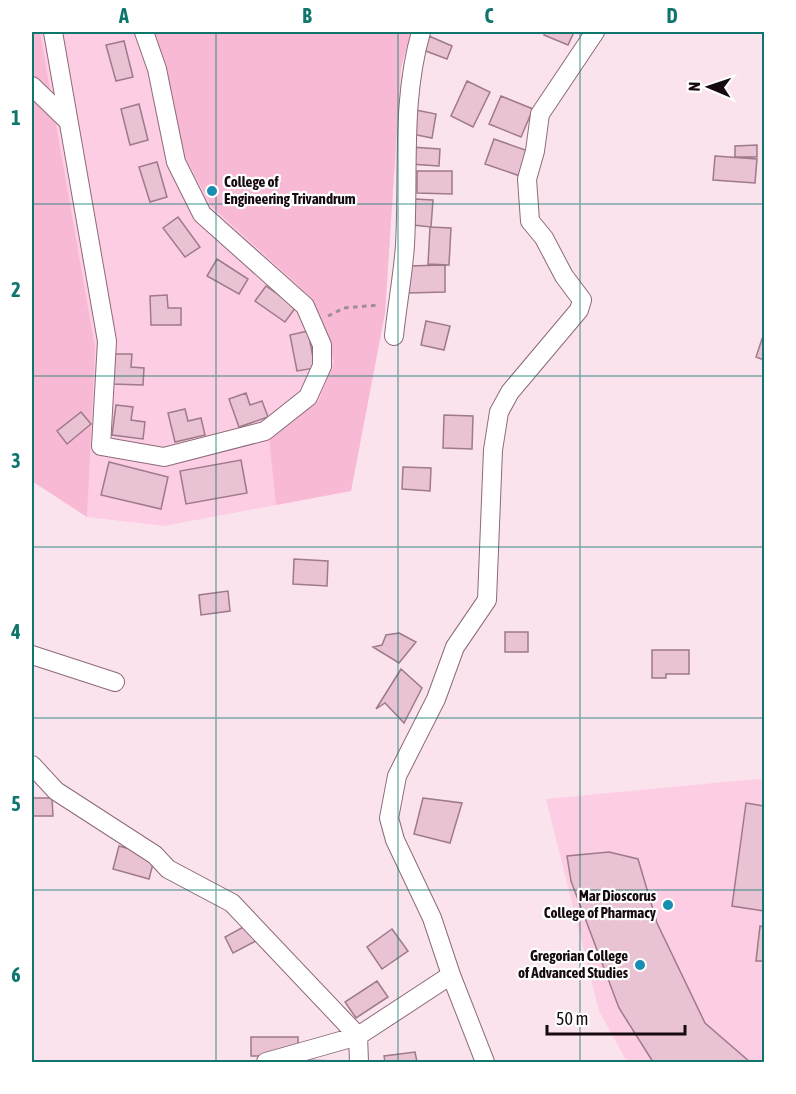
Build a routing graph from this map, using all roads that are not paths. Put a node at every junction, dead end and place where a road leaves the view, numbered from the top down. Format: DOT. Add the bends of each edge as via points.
graph roads {
  1 [pos="53,32"];
  2 [pos="144,32"];
  3 [pos="422,32"];
  4 [pos="595,32"];
  5 [pos="32,86"];
  6 [pos="68,121"];
  7 [pos="394,336"];
  8 [pos="32,655"];
  9 [pos="115,682"];
  10 [pos="32,765"];
  11 [pos="451,975"];
  12 [pos="358,1036"];
  13 [pos="266,1062"];
  14 [pos="359,1062"];
  15 [pos="485,1062"];
  1 -- 6 [label="street"];
  2 -- 6 [label="street" via="157,69 176,162 202,214 305,306 322,345 322,366 308,398 265,431 164,457 101,446 106,341"];
  3 -- 7 [label="street" via="412,73 406,132 405,245"];
  4 -- 11 [label="street" via="540,114 526,179 530,221 582,300 579,310 510,392 499,412 493,450 487,600 455,647 436,699 397,776 389,818 395,840 432,918"];
  5 -- 6 [label="street"];
  8 -- 9 [label="street"];
  10 -- 12 [label="street" via="56,791 156,855 168,868 232,903"];
  11 -- 12 [label="street"];
  11 -- 15 [label="street"];
  12 -- 13 [label="street"];
  12 -- 14 [label="street"];
}
